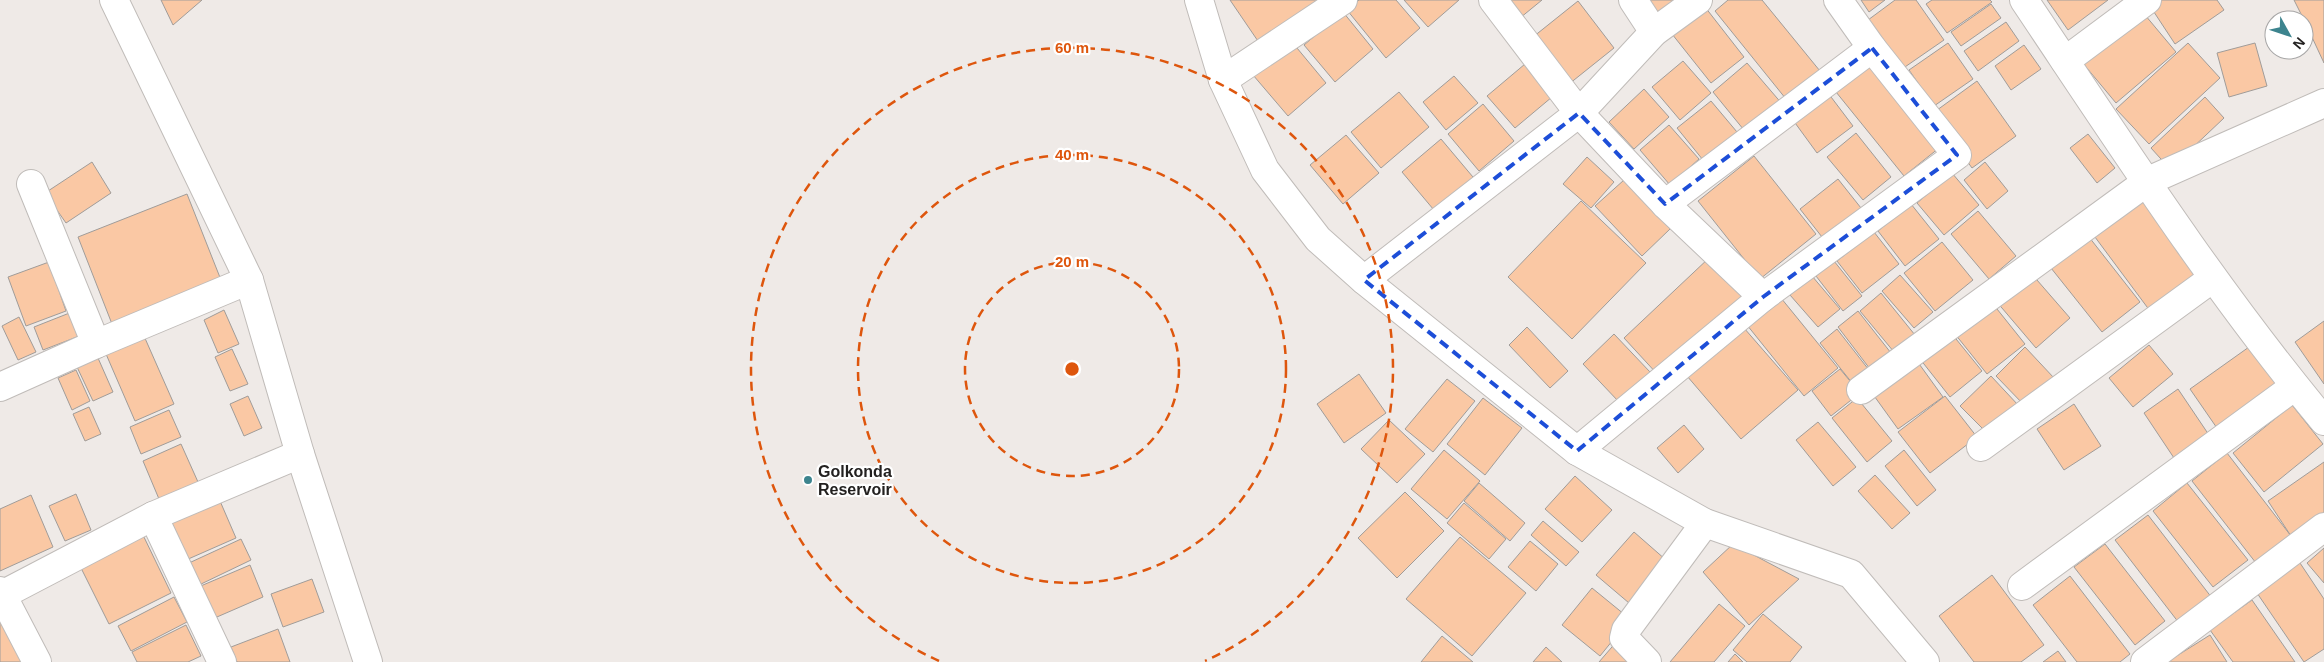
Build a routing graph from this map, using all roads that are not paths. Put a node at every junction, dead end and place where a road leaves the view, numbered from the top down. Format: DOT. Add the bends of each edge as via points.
graph roads {
  1 [pos="114,0"];
  2 [pos="1199,0"];
  3 [pos="1343,0"];
  4 [pos="1493,0"];
  5 [pos="1633,0"];
  6 [pos="1698,0"];
  7 [pos="1838,0"];
  8 [pos="2024,0"];
  9 [pos="2147,0"];
  10 [pos="1654,32"];
  11 [pos="1872,48"];
  12 [pos="2065,61"];
  13 [pos="1223,80"];
  14 [pos="2324,103"];
  15 [pos="1579,112"];
  16 [pos="2148,181"];
  17 [pos="31,184"];
  18 [pos="1665,204"];
  19 [pos="2213,278"];
  20 [pos="248,280"];
  21 [pos="1364,280"];
  22 [pos="1763,297"];
  23 [pos="96,344"];
  24 [pos="2295,386"];
  25 [pos="0,387"];
  26 [pos="1861,390"];
  27 [pos="2324,421"];
  28 [pos="1980,446"];
  29 [pos="1577,451"];
  30 [pos="300,454"];
  31 [pos="153,516"];
  32 [pos="1705,524"];
  33 [pos="2324,527"];
  34 [pos="2022,586"];
  35 [pos="1,594"];
  36 [pos="37,662"];
  37 [pos="222,662"];
  38 [pos="368,662"];
  39 [pos="1647,662"];
  40 [pos="1925,662"];
  41 [pos="2145,662"];
  1 -- 20 [label="street"];
  2 -- 13 [label="street"];
  3 -- 13 [label="street"];
  4 -- 15 [label="street"];
  5 -- 10 [label="street"];
  6 -- 10 [label="street"];
  7 -- 11 [label="street"];
  8 -- 12 [label="street"];
  9 -- 12 [label="street"];
  10 -- 15 [label="street"];
  11 -- 18 [label="street"];
  11 -- 22 [label="street" via="1957,155"];
  12 -- 16 [label="street"];
  13 -- 21 [label="street" via="1265,170 1318,239"];
  14 -- 16 [label="street"];
  15 -- 18 [label="street"];
  15 -- 21 [label="street"];
  16 -- 19 [label="street"];
  16 -- 26 [label="street"];
  17 -- 23 [label="street"];
  18 -- 22 [label="street"];
  19 -- 24 [label="street"];
  19 -- 28 [label="street"];
  20 -- 23 [label="street"];
  20 -- 30 [label="street"];
  21 -- 29 [label="street"];
  22 -- 29 [label="street"];
  23 -- 25 [label="street"];
  24 -- 27 [label="street"];
  24 -- 34 [label="street"];
  29 -- 32 [label="street"];
  30 -- 31 [label="street"];
  30 -- 38 [label="street"];
  31 -- 35 [label="street"];
  31 -- 37 [label="street"];
  32 -- 39 [label="street" via="1626,630 1624,638"];
  32 -- 40 [label="street" via="1850,574"];
  33 -- 41 [label="street"];
  35 -- 36 [label="street"];
}
